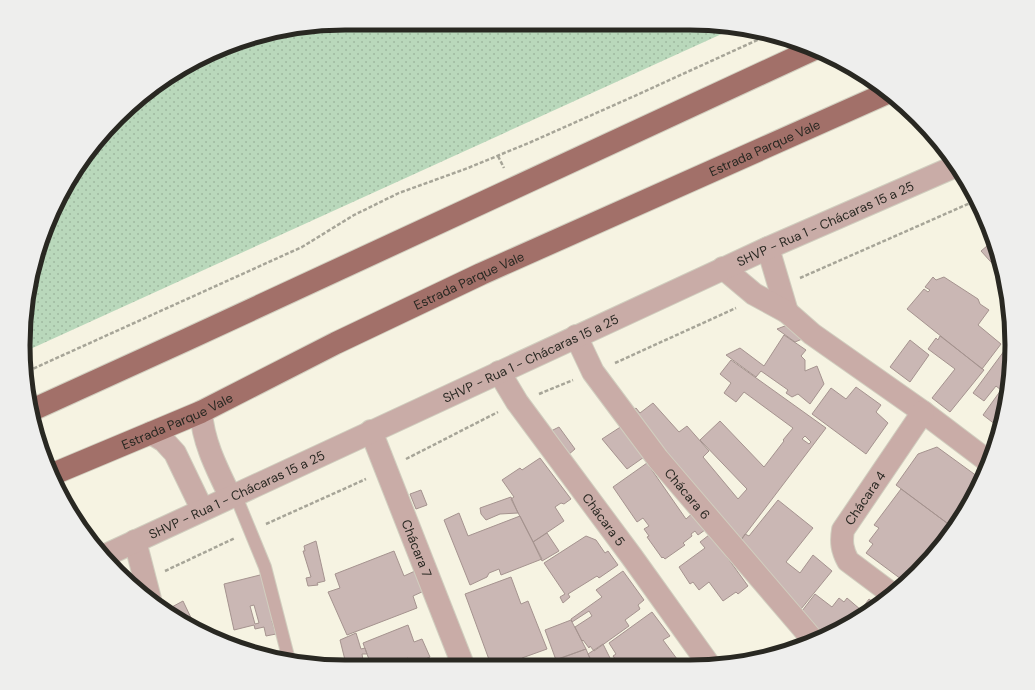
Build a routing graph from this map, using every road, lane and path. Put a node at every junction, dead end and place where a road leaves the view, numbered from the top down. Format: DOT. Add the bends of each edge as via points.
graph roads {
  1 [pos="761,38"];
  2 [pos="807,52"];
  3 [pos="882,95"];
  4 [pos="951,168"];
  5 [pos="971,203"];
  6 [pos="768,248"];
  7 [pos="723,268"];
  8 [pos="770,292"];
  9 [pos="576,336"];
  10 [pos="31,369"];
  11 [pos="499,372"];
  12 [pos="593,372"];
  13 [pos="517,402"];
  14 [pos="36,408"];
  15 [pos="201,412"];
  16 [pos="923,412"];
  17 [pos="371,431"];
  18 [pos="151,433"];
  19 [pos="984,458"];
  20 [pos="386,470"];
  21 [pos="57,472"];
  22 [pos="232,495"];
  23 [pos="202,509"];
  24 [pos="250,532"];
  25 [pos="135,541"];
  26 [pos="109,554"];
  27 [pos="148,589"];
  28 [pos="887,591"];
  29 [pos="810,636"];
  30 [pos="288,655"];
  31 [pos="705,659"];
  32 [pos="461,660"];
  1 -- 10 [label="path" via="531,142 400,193 354,214 302,247"];
  2 -- 14 [label="main road"];
  3 -- 15 [label="main road, Estrada Parque Vale" via="481,274"];
  4 -- 6 [label="street, SHVP - Rua 1 - Chácaras 15 a 25"];
  5 -- 8 [label="path"];
  6 -- 7 [label="street, SHVP - Rua 1 - Chácaras 15 a 25"];
  6 -- 8 [label="street"];
  7 -- 8 [label="street" via="754,294"];
  7 -- 9 [label="street, SHVP - Rua 1 - Chácaras 15 a 25"];
  8 -- 12 [label="path"];
  8 -- 16 [label="street" via="787,312 812,334"];
  9 -- 11 [label="street, SHVP - Rua 1 - Chácaras 15 a 25"];
  9 -- 12 [label="street, Chácara 6"];
  11 -- 13 [label="street, Chácara 5"];
  11 -- 17 [label="street, SHVP - Rua 1 - Chácaras 15 a 25"];
  12 -- 13 [label="path"];
  12 -- 29 [label="street, Chácara 6" via="658,459"];
  13 -- 20 [label="path"];
  13 -- 31 [label="street, Chácara 5"];
  15 -- 18 [label="main road, Estrada Parque Vale"];
  15 -- 22 [label="street" via="208,447"];
  16 -- 19 [label="street"];
  16 -- 28 [label="street, Chácara 4" via="843,530 841,543 848,561"];
  17 -- 20 [label="street, Chácara 7"];
  17 -- 22 [label="street, SHVP - Rua 1 - Chácaras 15 a 25"];
  18 -- 21 [label="main road, Estrada Parque Vale"];
  18 -- 23 [label="street" via="164,441 175,454"];
  20 -- 24 [label="path"];
  20 -- 32 [label="street, Chácara 7"];
  22 -- 23 [label="street, SHVP - Rua 1 - Chácaras 15 a 25"];
  22 -- 24 [label="lane"];
  23 -- 25 [label="street, SHVP - Rua 1 - Chácaras 15 a 25"];
  24 -- 27 [label="path"];
  24 -- 30 [label="lane" via="265,567"];
  25 -- 26 [label="street, SHVP - Rua 1 - Chácaras 15 a 25"];
  25 -- 27 [label="street"];
}
